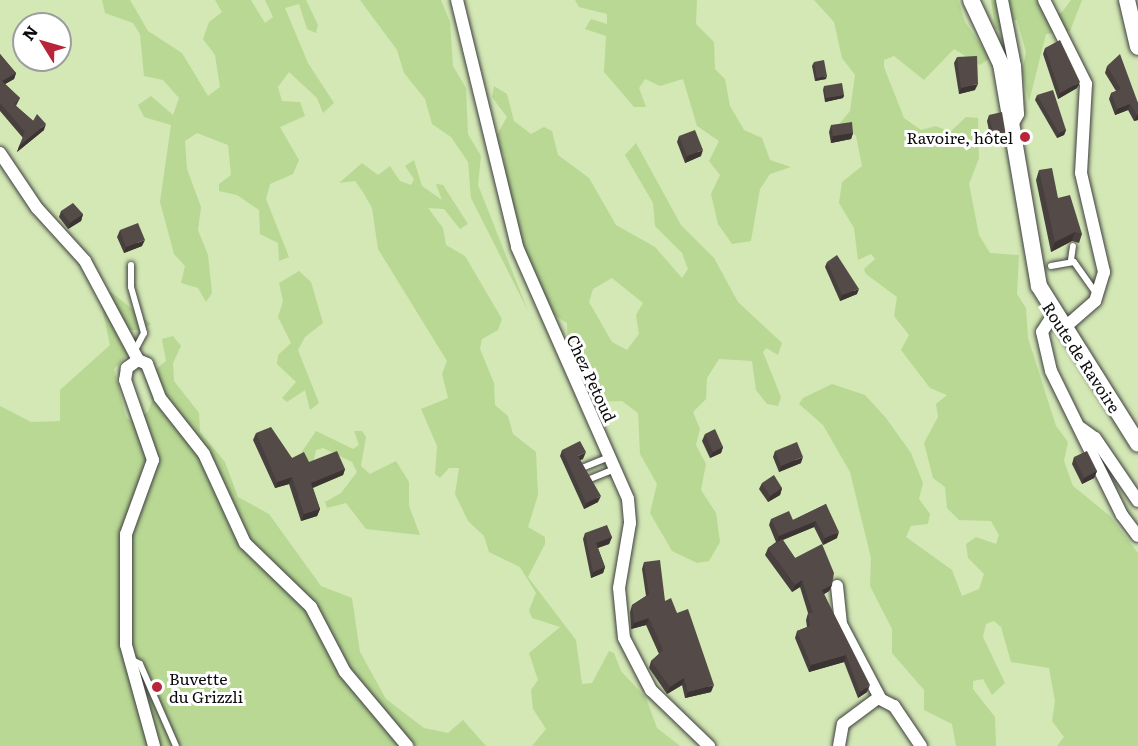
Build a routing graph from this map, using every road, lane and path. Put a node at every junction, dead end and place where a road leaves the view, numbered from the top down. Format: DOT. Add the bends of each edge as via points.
graph roads {
  1 [pos="457,0"];
  2 [pos="971,0"];
  3 [pos="1002,0"];
  4 [pos="1044,0"];
  5 [pos="1127,0"];
  6 [pos="1138,47"];
  7 [pos="1012,125"];
  8 [pos="0,153"];
  9 [pos="1073,246"];
  10 [pos="1071,260"];
  11 [pos="131,265"];
  12 [pos="1051,266"];
  13 [pos="1098,296"];
  14 [pos="1053,315"];
  15 [pos="1064,329"];
  16 [pos="137,354"];
  17 [pos="1077,425"];
  18 [pos="1138,444"];
  19 [pos="611,456"];
  20 [pos="582,468"];
  21 [pos="616,468"];
  22 [pos="590,479"];
  23 [pos="1138,501"];
  24 [pos="1138,536"];
  25 [pos="837,586"];
  26 [pos="128,657"];
  27 [pos="880,698"];
  28 [pos="154,746"];
  29 [pos="176,746"];
  30 [pos="407,746"];
  31 [pos="709,746"];
  32 [pos="839,746"];
  33 [pos="921,746"];
  1 -- 19 [label="street, Chez Petoud" via="517,247"];
  2 -- 7 [label="street, Route de Ravoire" via="1001,64"];
  3 -- 7 [label="street" via="1017,95"];
  4 -- 13 [label="street" via="1086,84 1082,173 1104,259"];
  5 -- 6 [label="street"];
  7 -- 14 [label="street, Route de Ravoire" via="1034,270"];
  8 -- 16 [label="street" via="44,216 85,261"];
  9 -- 10 [label="lane"];
  10 -- 12 [label="lane"];
  10 -- 13 [label="lane"];
  11 -- 16 [label="lane" via="131,287 144,333"];
  13 -- 15 [label="street"];
  14 -- 15 [label="street, Route de Ravoire"];
  14 -- 17 [label="street" via="1042,332 1051,371"];
  15 -- 18 [label="street, Route de Ravoire"];
  16 -- 26 [label="street" via="127,368 125,380 153,460 126,534"];
  16 -- 30 [label="street" via="147,364 163,402 204,454 245,543 311,607 345,672"];
  17 -- 23 [label="street" via="1095,438"];
  17 -- 24 [label="street" via="1122,515"];
  19 -- 20 [label="lane"];
  19 -- 21 [label="street, Chez Petoud"];
  21 -- 22 [label="lane"];
  21 -- 31 [label="street, Chez Petoud" via="630,515 619,588 624,638 651,690"];
  25 -- 27 [label="street" via="841,624"];
  26 -- 28 [label="street"];
  26 -- 29 [label="lane" via="140,664"];
  27 -- 32 [label="street" via="851,715"];
  27 -- 33 [label="street" via="894,706"];
}
